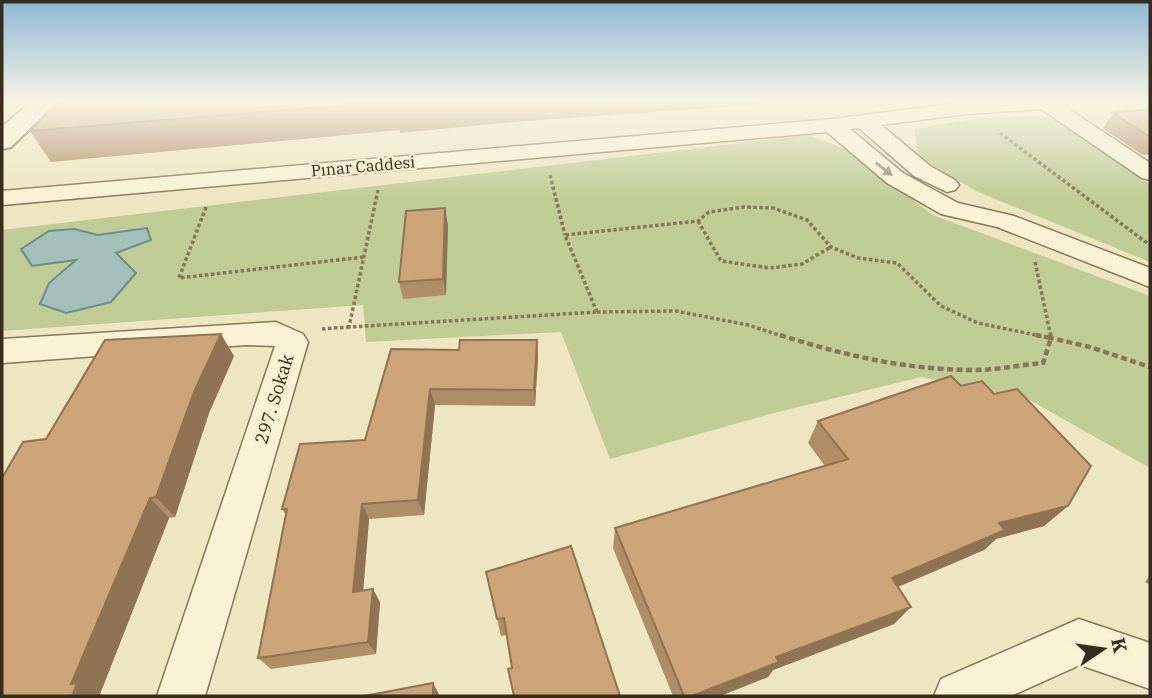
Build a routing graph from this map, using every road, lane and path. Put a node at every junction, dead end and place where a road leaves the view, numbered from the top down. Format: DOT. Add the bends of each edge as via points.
graph roads {
  1 [pos="722,135"];
  2 [pos="843,135"];
  3 [pos="880,135"];
  4 [pos="1001,135"];
  5 [pos="1093,135"];
  6 [pos="544,150"];
  7 [pos="383,164"];
  8 [pos="1150,173"];
  9 [pos="216,179"];
  10 [pos="2,198"];
  11 [pos="698,220"];
  12 [pos="1005,221"];
  13 [pos="565,235"];
  14 [pos="1150,246"];
  15 [pos="831,247"];
  16 [pos="1033,251"];
  17 [pos="364,257"];
  18 [pos="1150,278"];
  19 [pos="597,312"];
  20 [pos="1051,338"];
  21 [pos="2,351"];
  22 [pos="1150,367"];
  23 [pos="1150,666"];
  24 [pos="181,696"];
  25 [pos="958,696"];
  1 -- 6 [label="street, Pınar Caddesi"];
  2 -- 12 [label="street, one-way" via="895,178 950,209"];
  3 -- 12 [label="street" via="922,171"];
  4 -- 14 [label="path"];
  5 -- 8 [label="street"];
  6 -- 7 [label="street, Pınar Caddesi"];
  6 -- 13 [label="path"];
  7 -- 9 [label="street, Pınar Caddesi"];
  7 -- 17 [label="path"];
  9 -- 10 [label="street, Pınar Caddesi"];
  9 -- 17 [label="path" via="179,278"];
  11 -- 13 [label="path"];
  11 -- 15 [label="path" via="709,212 773,208 807,220"];
  11 -- 15 [label="path" via="721,261 770,268 802,264"];
  12 -- 18 [label="street"];
  13 -- 19 [label="path"];
  15 -- 20 [label="path" via="858,258 897,263 941,306 978,323"];
  16 -- 20 [label="path"];
  17 -- 19 [label="path" via="349,327"];
  19 -- 20 [label="path" via="676,311 748,325 895,365 975,370 1043,363"];
  20 -- 22 [label="path"];
  21 -- 24 [label="street, 297. Sokak" via="276,333 292,342"];
  23 -- 25 [label="street" via="1079,642"];
}
